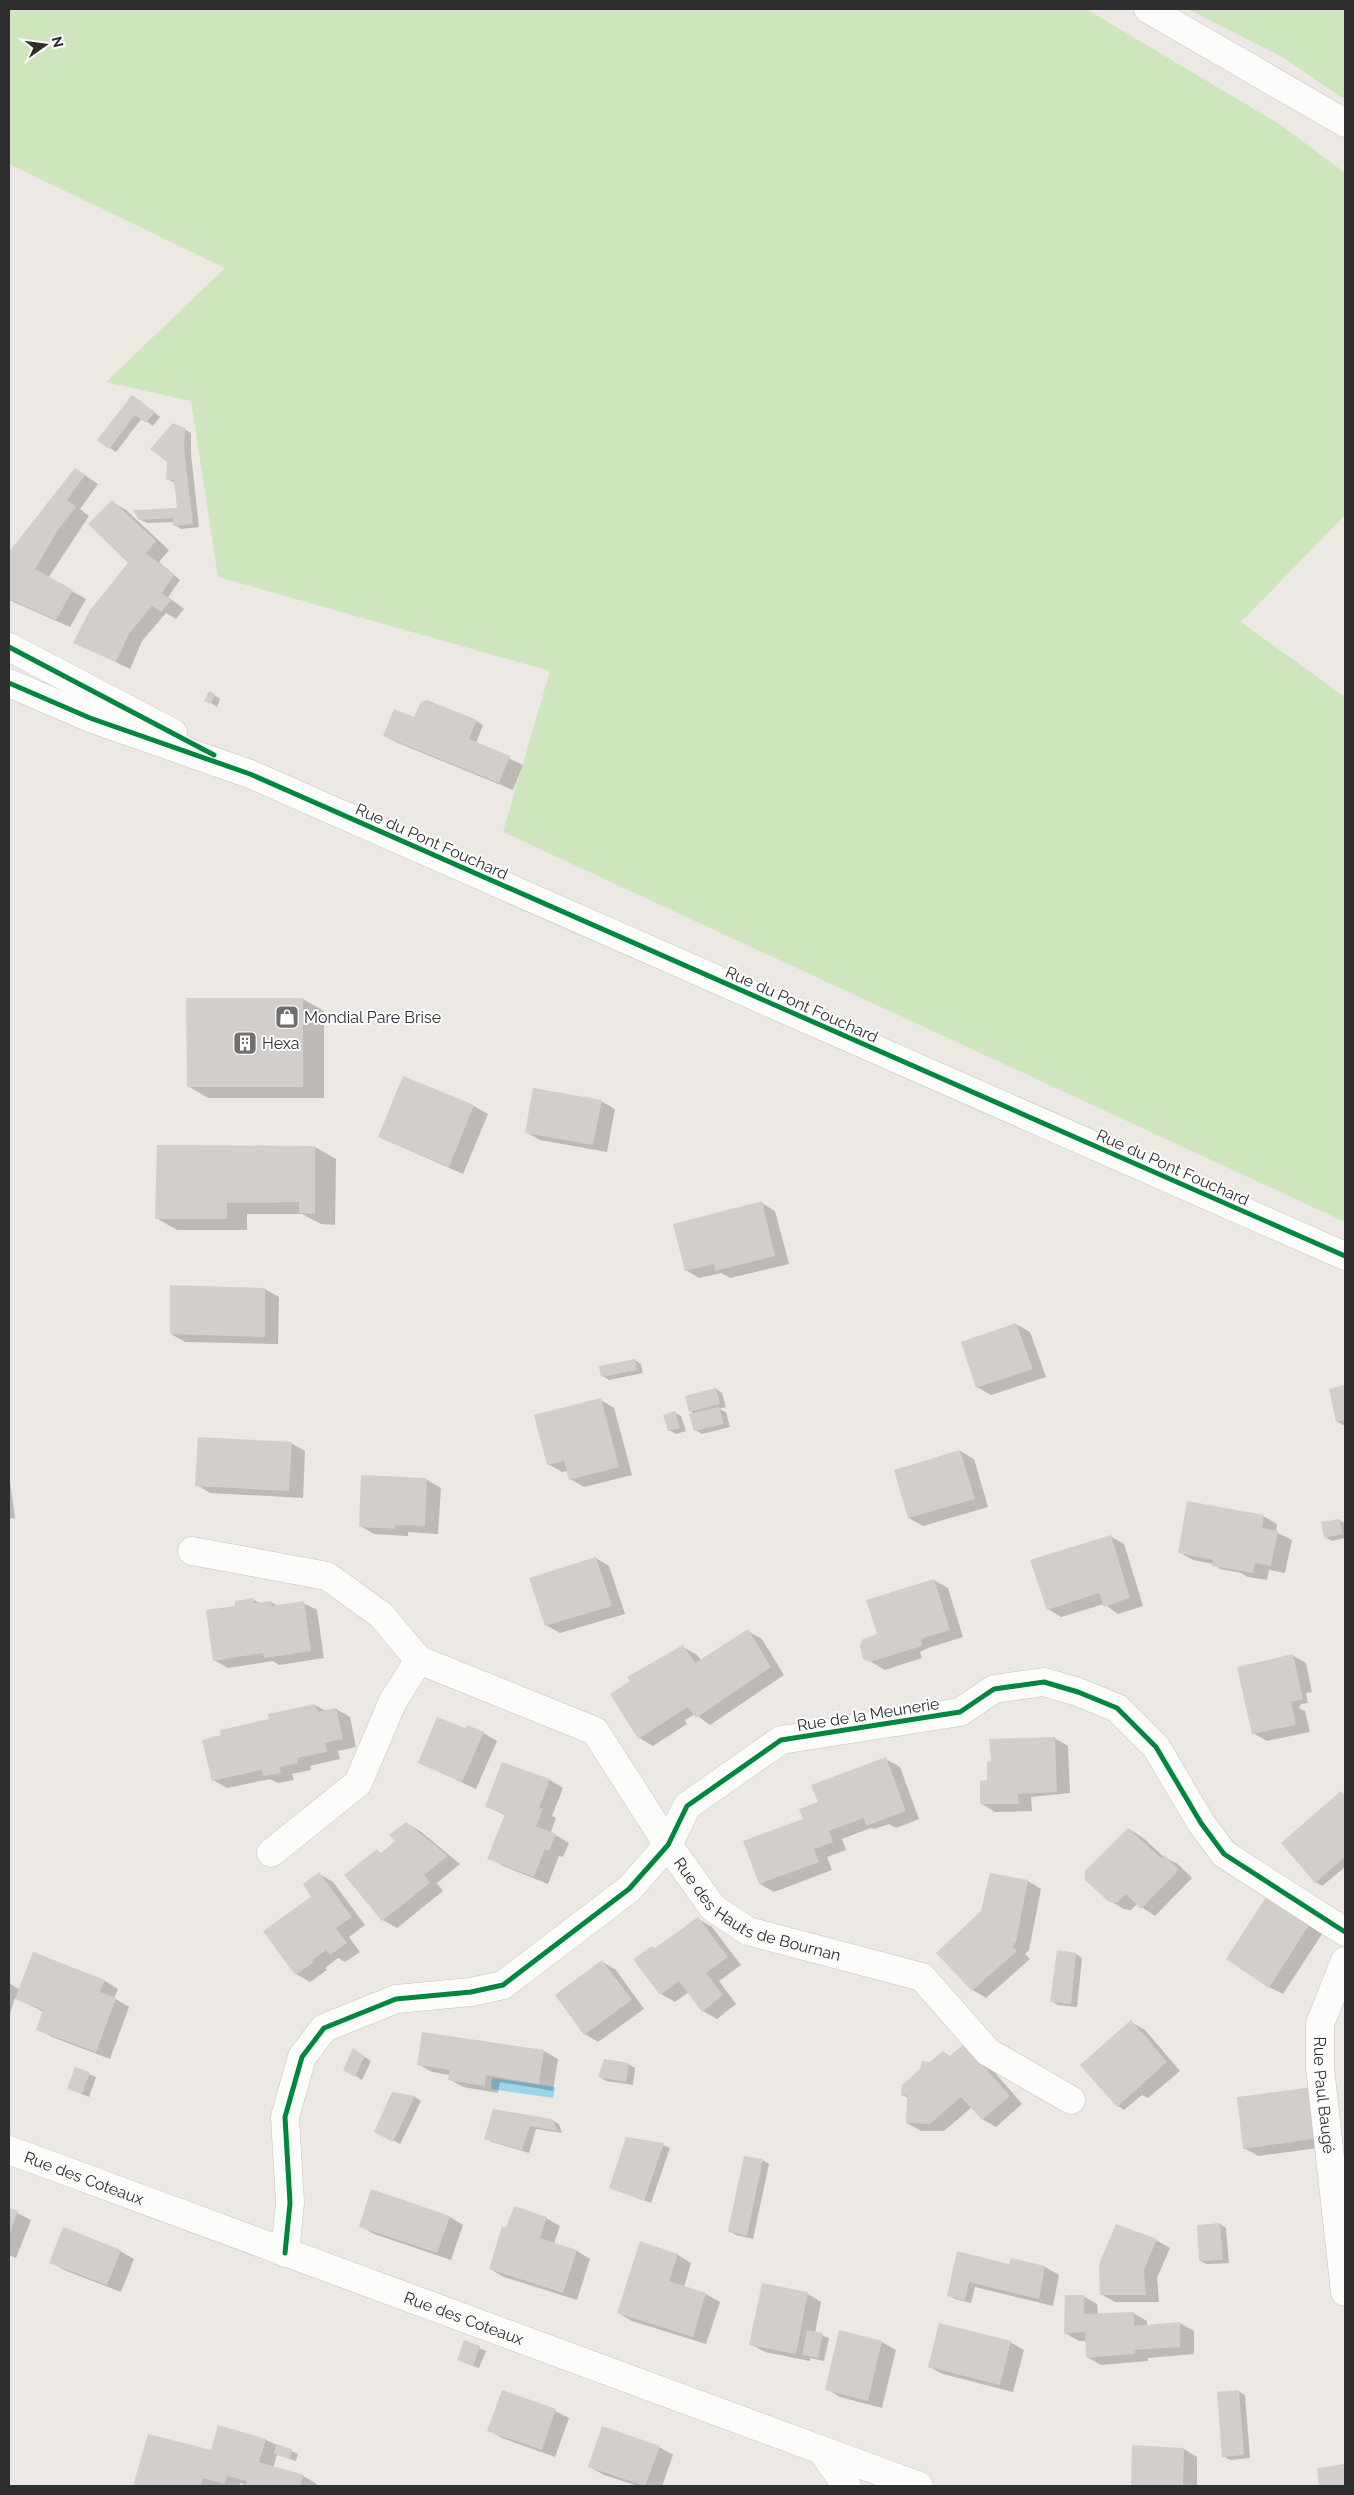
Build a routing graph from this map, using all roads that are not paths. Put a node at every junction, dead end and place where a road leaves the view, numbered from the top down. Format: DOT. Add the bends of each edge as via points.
graph roads {
  1 [pos="1148,9"];
  2 [pos="1345,123"];
  3 [pos="9,647"];
  4 [pos="9,683"];
  5 [pos="250,774"];
  6 [pos="1345,1256"];
  7 [pos="192,1551"];
  8 [pos="420,1660"];
  9 [pos="668,1845"];
  10 [pos="271,1853"];
  11 [pos="1345,1932"];
  12 [pos="1345,1961"];
  13 [pos="1071,2100"];
  14 [pos="9,2150"];
  15 [pos="285,2253"];
  16 [pos="1345,2292"];
  17 [pos="820,2450"];
  18 [pos="903,2483"];
  19 [pos="847,2486"];
  1 -- 2 [label="street"];
  3 -- 5 [label="street, Rue du Pont Fouchard"];
  4 -- 5 [label="street, Rue du Pont Fouchard" via="90,718"];
  5 -- 6 [label="street, Rue du Pont Fouchard"];
  7 -- 8 [label="street, Rue des Hauts de Bournan" via="327,1576 381,1615"];
  8 -- 9 [label="street, Rue des Hauts de Bournan" via="595,1731"];
  8 -- 10 [label="street" via="393,1701 358,1783"];
  9 -- 11 [label="street, Rue de la Meunerie" via="687,1806 781,1740 960,1712 994,1689 1044,1682 1117,1708 1156,1748 1224,1854"];
  9 -- 13 [label="street, Rue des Hauts de Bournan" via="714,1908 748,1931 922,1977 988,2052"];
  9 -- 15 [label="street, Rue de la Meunerie" via="629,1889 503,1985 471,1992 396,1999 324,2028 302,2057 285,2118 290,2203"];
  12 -- 16 [label="street, Rue Paul Baugé" via="1320,2024 1320,2068"];
  14 -- 15 [label="street, Rue des Coteaux"];
  15 -- 17 [label="street, Rue des Coteaux"];
  17 -- 18 [label="street, Rue des Coteaux"];
  17 -- 19 [label="street"];
}
